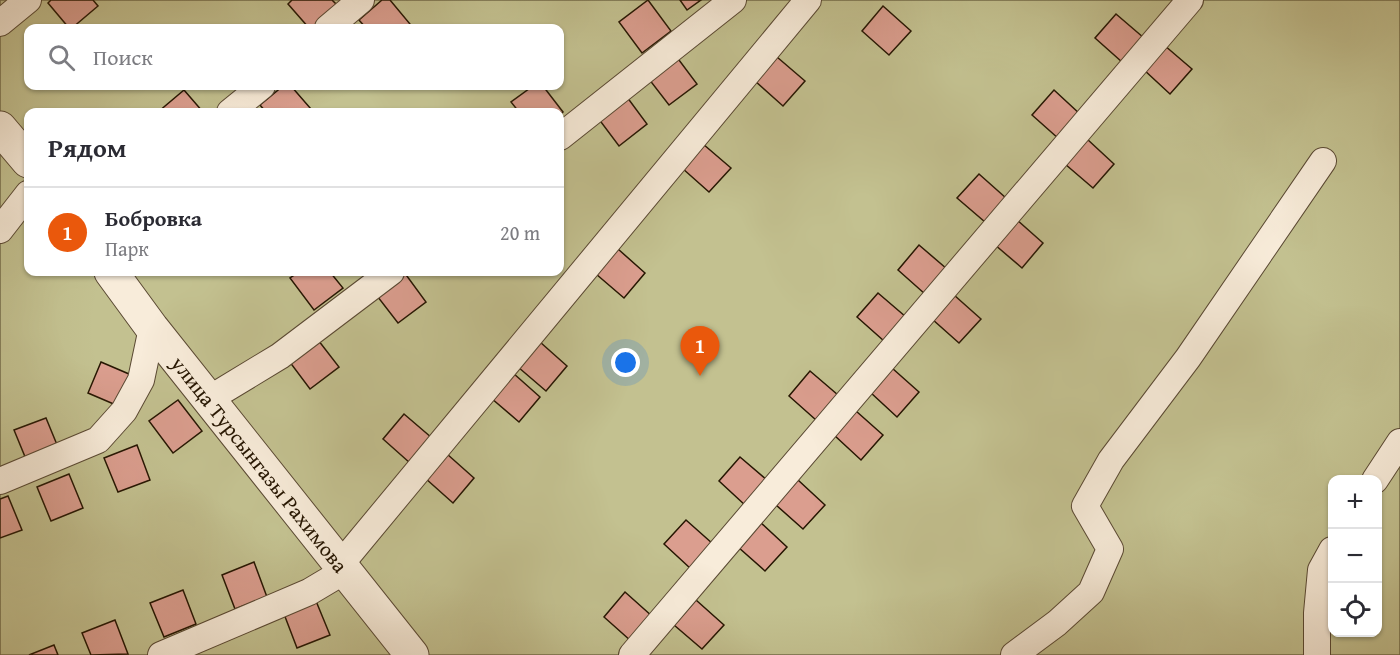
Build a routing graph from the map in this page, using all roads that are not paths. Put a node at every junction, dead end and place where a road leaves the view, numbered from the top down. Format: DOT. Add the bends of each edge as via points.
graph roads {
  1 [pos="28,0"];
  2 [pos="361,0"];
  3 [pos="733,0"];
  4 [pos="1190,0"];
  5 [pos="801,3"];
  6 [pos="0,23"];
  7 [pos="333,24"];
  8 [pos="257,90"];
  9 [pos="235,108"];
  10 [pos="0,128"];
  11 [pos="564,134"];
  12 [pos="24,156"];
  13 [pos="1323,161"];
  14 [pos="24,199"];
  15 [pos="0,230"];
  16 [pos="114,276"];
  17 [pos="386,276"];
  18 [pos="152,328"];
  19 [pos="208,399"];
  20 [pos="1400,442"];
  21 [pos="1378,475"];
  22 [pos="0,481"];
  23 [pos="1328,558"];
  24 [pos="343,567"];
  25 [pos="161,655"];
  26 [pos="412,655"];
  27 [pos="632,655"];
  28 [pos="1014,655"];
  29 [pos="1317,655"];
  1 -- 6 [label="street"];
  2 -- 7 [label="street"];
  3 -- 11 [label="street"];
  4 -- 27 [label="street"];
  5 -- 24 [label="street"];
  8 -- 9 [label="street"];
  10 -- 12 [label="street"];
  13 -- 28 [label="street" via="1188,358 1111,460 1085,506 1110,549 1091,592"];
  14 -- 15 [label="street"];
  16 -- 18 [label="street, улица Турсынгазы Рахимова"];
  17 -- 19 [label="street" via="280,356"];
  18 -- 19 [label="street, улица Турсынгазы Рахимова"];
  18 -- 22 [label="street" via="141,380 124,411 98,440"];
  19 -- 24 [label="street, улица Турсынгазы Рахимова"];
  20 -- 21 [label="street"];
  23 -- 29 [label="street" via="1322,570 1317,613"];
  24 -- 25 [label="street" via="309,592"];
  24 -- 26 [label="street, улица Турсынгазы Рахимова"];
}
